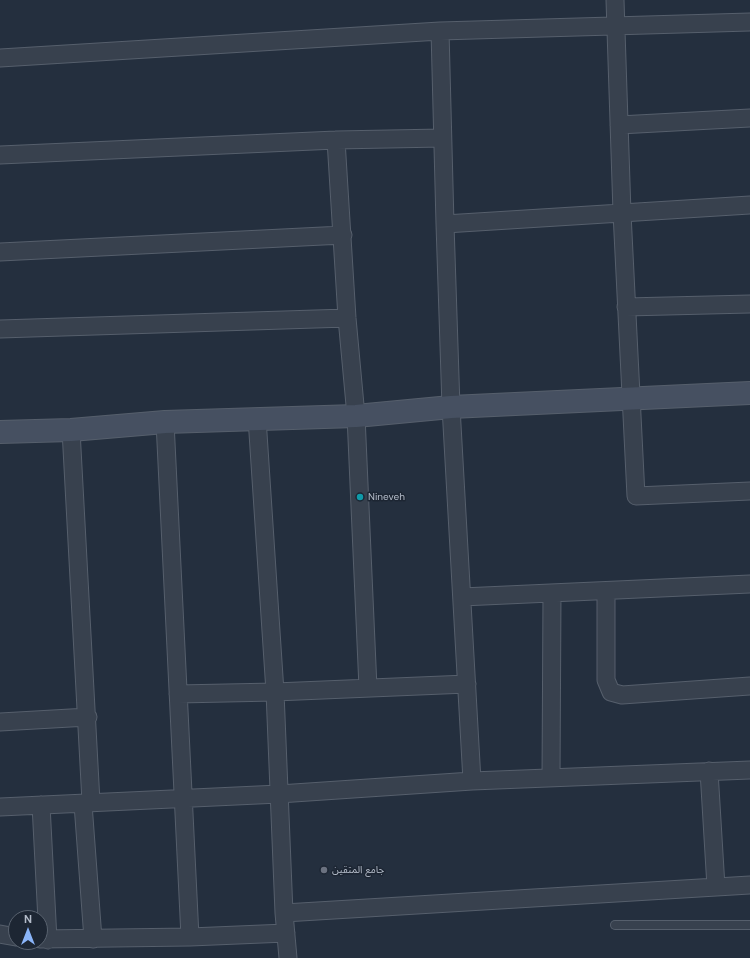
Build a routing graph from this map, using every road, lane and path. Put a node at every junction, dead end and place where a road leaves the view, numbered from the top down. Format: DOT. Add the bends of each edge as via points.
graph roads {
  1 [pos="615,0"];
  2 [pos="750,22"];
  3 [pos="616,26"];
  4 [pos="440,31"];
  5 [pos="0,58"];
  6 [pos="750,118"];
  7 [pos="619,125"];
  8 [pos="442,138"];
  9 [pos="336,140"];
  10 [pos="0,155"];
  11 [pos="750,205"];
  12 [pos="622,213"];
  13 [pos="445,224"];
  14 [pos="343,235"];
  15 [pos="0,252"];
  16 [pos="750,304"];
  17 [pos="626,307"];
  18 [pos="347,318"];
  19 [pos="0,329"];
  20 [pos="750,393"];
  21 [pos="631,398"];
  22 [pos="451,407"];
  23 [pos="356,416"];
  24 [pos="257,418"];
  25 [pos="165,422"];
  26 [pos="71,430"];
  27 [pos="0,432"];
  28 [pos="750,491"];
  29 [pos="750,584"];
  30 [pos="606,591"];
  31 [pos="552,593"];
  32 [pos="462,597"];
  33 [pos="467,684"];
  34 [pos="750,686"];
  35 [pos="368,688"];
  36 [pos="275,692"];
  37 [pos="178,694"];
  38 [pos="88,717"];
  39 [pos="0,722"];
  40 [pos="750,770"];
  41 [pos="709,771"];
  42 [pos="550,778"];
  43 [pos="472,781"];
  44 [pos="279,794"];
  45 [pos="183,798"];
  46 [pos="87,803"];
  47 [pos="41,805"];
  48 [pos="0,807"];
  49 [pos="750,885"];
  50 [pos="716,887"];
  51 [pos="43,910"];
  52 [pos="284,913"];
  53 [pos="750,924"];
  54 [pos="615,925"];
  55 [pos="286,933"];
  56 [pos="190,937"];
  57 [pos="93,939"];
  58 [pos="48,940"];
  59 [pos="288,958"];
  1 -- 3 [label="street"];
  2 -- 3 [label="street"];
  3 -- 4 [label="street"];
  3 -- 7 [label="street"];
  4 -- 5 [label="street"];
  4 -- 8 [label="street"];
  6 -- 7 [label="street"];
  7 -- 12 [label="street"];
  8 -- 9 [label="street"];
  8 -- 13 [label="street"];
  9 -- 10 [label="street"];
  9 -- 14 [label="street"];
  11 -- 12 [label="street"];
  12 -- 13 [label="street"];
  12 -- 17 [label="street"];
  13 -- 22 [label="street"];
  14 -- 15 [label="street"];
  14 -- 18 [label="street"];
  16 -- 17 [label="street"];
  17 -- 21 [label="street"];
  18 -- 19 [label="street"];
  18 -- 23 [label="street"];
  20 -- 21 [label="street"];
  21 -- 22 [label="street"];
  21 -- 28 [label="street" via="636,496"];
  22 -- 23 [label="street"];
  22 -- 32 [label="street"];
  23 -- 24 [label="street"];
  23 -- 35 [label="street"];
  24 -- 25 [label="street"];
  24 -- 36 [label="street"];
  25 -- 26 [label="street"];
  25 -- 37 [label="street"];
  26 -- 27 [label="street"];
  26 -- 38 [label="street"];
  29 -- 30 [label="street"];
  30 -- 31 [label="street"];
  30 -- 34 [label="street" via="606,680 611,692 622,695"];
  31 -- 32 [label="street"];
  31 -- 42 [label="street"];
  32 -- 33 [label="street"];
  33 -- 35 [label="street"];
  33 -- 43 [label="street"];
  35 -- 36 [label="street"];
  36 -- 37 [label="street"];
  36 -- 44 [label="street"];
  37 -- 45 [label="street"];
  38 -- 39 [label="street"];
  38 -- 46 [label="street"];
  40 -- 41 [label="street"];
  41 -- 42 [label="street"];
  41 -- 50 [label="street"];
  42 -- 43 [label="street"];
  43 -- 44 [label="street"];
  44 -- 45 [label="street"];
  44 -- 52 [label="street"];
  45 -- 46 [label="street"];
  45 -- 56 [label="street"];
  46 -- 47 [label="street"];
  46 -- 57 [label="street"];
  47 -- 48 [label="street"];
  47 -- 51 [label="street"];
  49 -- 50 [label="street"];
  50 -- 52 [label="street"];
  52 -- 55 [label="street"];
  53 -- 54 [label="lane"];
  55 -- 56 [label="street"];
  55 -- 59 [label="street"];
  56 -- 57 [label="street"];
  57 -- 58 [label="street"];
}
